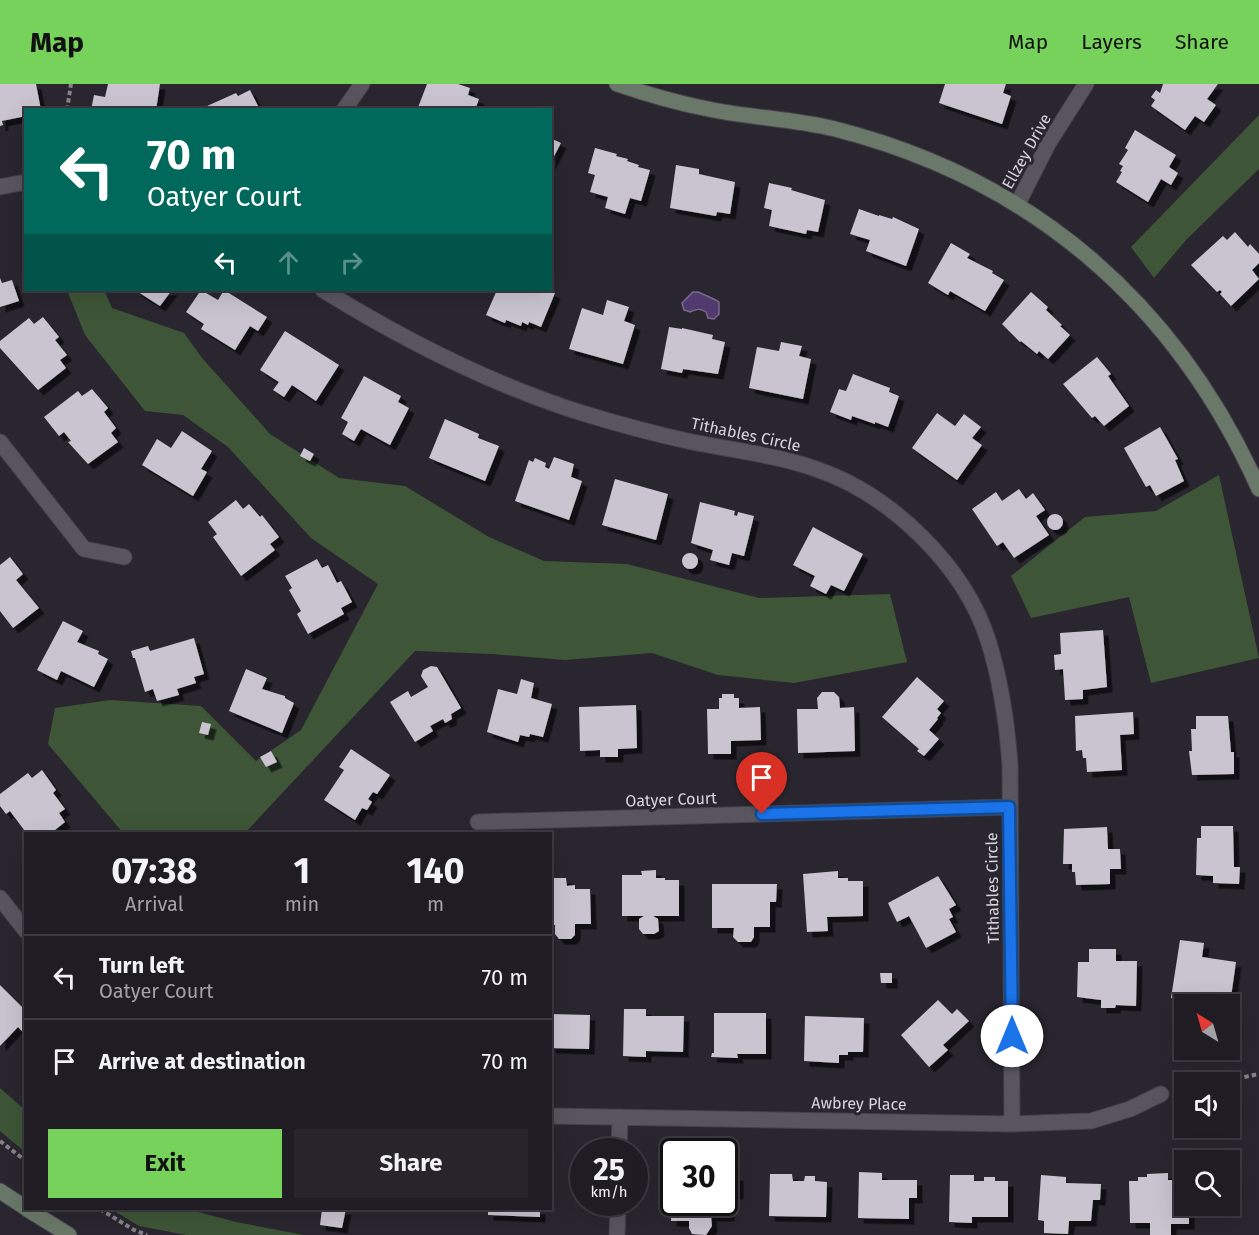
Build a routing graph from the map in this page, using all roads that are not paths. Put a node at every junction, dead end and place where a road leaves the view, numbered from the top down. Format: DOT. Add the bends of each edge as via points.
graph roads {
  1 [pos="362,84"];
  2 [pos="617,84"];
  3 [pos="1086,84"];
  4 [pos="345,108"];
  5 [pos="24,182"];
  6 [pos="0,187"];
  7 [pos="1017,205"];
  8 [pos="325,291"];
  9 [pos="0,442"];
  10 [pos="1259,489"];
  11 [pos="124,557"];
  12 [pos="1009,807"];
  13 [pos="478,822"];
  14 [pos="0,898"];
  15 [pos="24,928"];
  16 [pos="1161,1094"];
  17 [pos="552,1116"];
  18 [pos="620,1117"];
  19 [pos="1012,1124"];
  20 [pos="619,1138"];
  21 [pos="0,1191"];
  22 [pos="24,1207"];
  23 [pos="29,1210"];
  24 [pos="618,1216"];
  25 [pos="69,1235"];
  26 [pos="617,1235"];
  1 -- 4 [label="street"];
  2 -- 7 [label="street" via="715,111 788,120 883,142 958,172"];
  3 -- 7 [label="street, Ellzey Drive" via="1048,144"];
  5 -- 6 [label="street"];
  7 -- 10 [label="street" via="1109,274 1161,328 1224,419"];
  8 -- 12 [label="street, Tithables Circle" via="421,346 545,400 655,434 818,469 848,482 895,513 946,565 962,587 988,639 1007,723"];
  9 -- 11 [label="street" via="84,549"];
  12 -- 13 [label="street, Oatyer Court"];
  12 -- 19 [label="street, Tithables Circle"];
  14 -- 15 [label="street"];
  16 -- 19 [label="street, Awbrey Place" via="1091,1121"];
  17 -- 18 [label="street, Awbrey Place"];
  18 -- 19 [label="street, Awbrey Place"];
  18 -- 20 [label="street"];
  21 -- 22 [label="street"];
  23 -- 25 [label="street"];
  24 -- 26 [label="street"];
}
